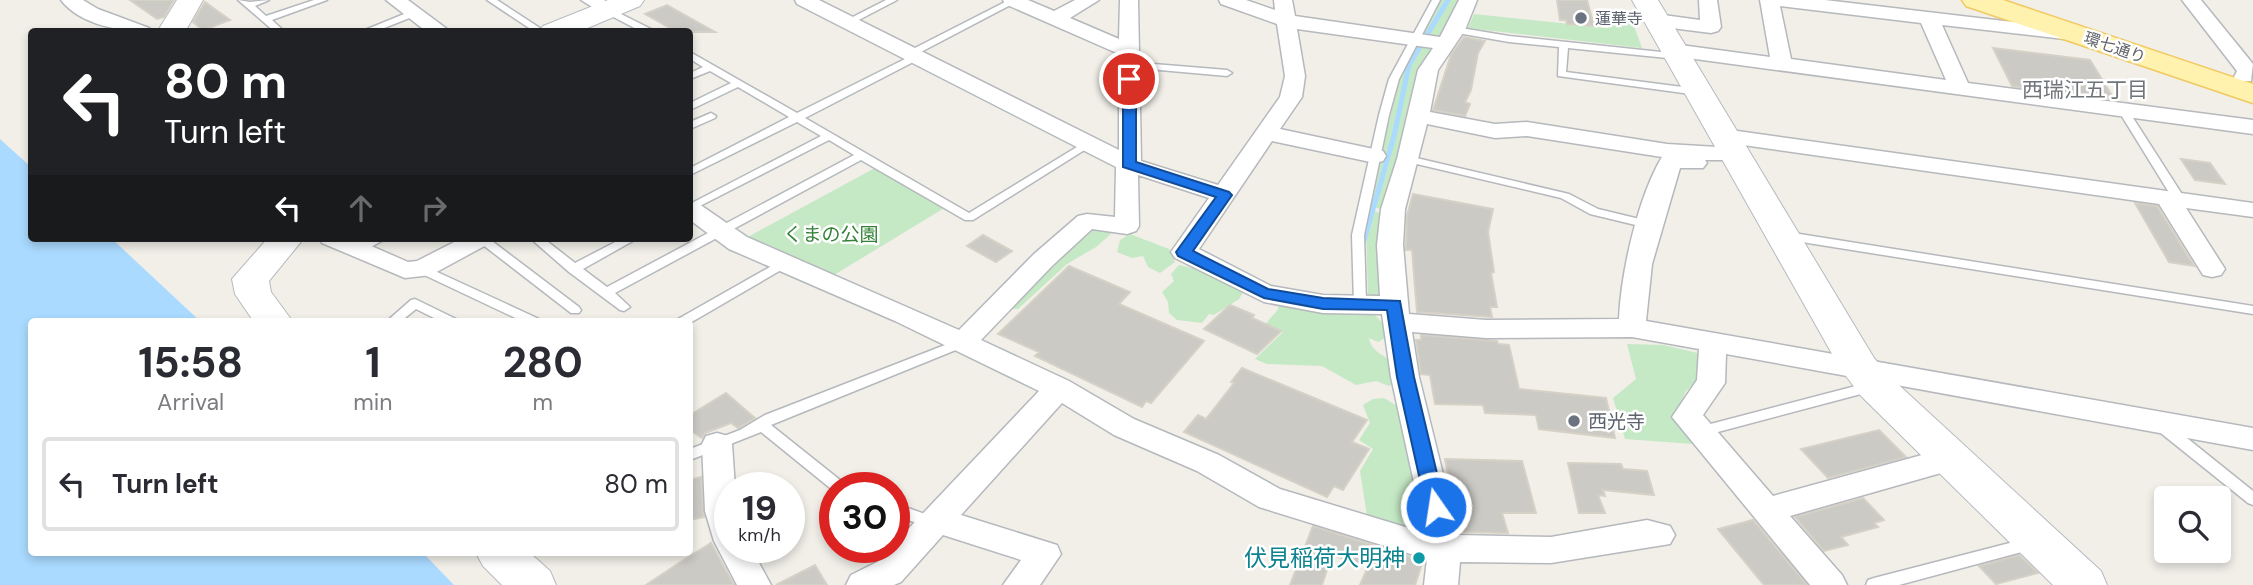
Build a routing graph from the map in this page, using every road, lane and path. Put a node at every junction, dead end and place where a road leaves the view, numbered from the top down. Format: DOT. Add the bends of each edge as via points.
graph roads {
  1 [pos="70,0"];
  2 [pos="190,0"];
  3 [pos="265,0"];
  4 [pos="323,0"];
  5 [pos="395,0"];
  6 [pos="491,0"];
  7 [pos="804,0"];
  8 [pos="893,0"];
  9 [pos="1090,0"];
  10 [pos="1129,0"];
  11 [pos="1228,0"];
  12 [pos="1436,0"];
  13 [pos="1468,0"];
  14 [pos="1708,0"];
  15 [pos="1769,0"];
  16 [pos="1775,0"];
  17 [pos="1976,0"];
  18 [pos="2013,0"];
  19 [pos="2191,0"];
  20 [pos="1019,1"];
  21 [pos="246,3"];
  22 [pos="610,3"];
  23 [pos="1284,10"];
  24 [pos="414,13"];
  25 [pos="1929,18"];
  26 [pos="265,19"];
  27 [pos="1055,19"];
  28 [pos="848,22"];
  29 [pos="131,28"];
  30 [pos="173,28"];
  31 [pos="276,28"];
  32 [pos="375,28"];
  33 [pos="435,28"];
  34 [pos="536,28"];
  35 [pos="560,28"];
  36 [pos="643,28"];
  37 [pos="1663,31"];
  38 [pos="2076,34"];
  39 [pos="1450,37"];
  40 [pos="1415,38"];
  41 [pos="1564,44"];
  42 [pos="915,55"];
  43 [pos="693,57"];
  44 [pos="1129,58"];
  45 [pos="1782,66"];
  46 [pos="710,67"];
  47 [pos="1227,73"];
  48 [pos="2248,73"];
  49 [pos="693,75"];
  50 [pos="738,83"];
  51 [pos="1961,90"];
  52 [pos="1698,92"];
  53 [pos="693,106"];
  54 [pos="2123,110"];
  55 [pos="711,116"];
  56 [pos="1418,116"];
  57 [pos="797,118"];
  58 [pos="693,125"];
  59 [pos="2253,128"];
  60 [pos="1266,133"];
  61 [pos="829,136"];
  62 [pos="1089,144"];
  63 [pos="1733,153"];
  64 [pos="862,155"];
  65 [pos="1375,156"];
  66 [pos="1408,159"];
  67 [pos="1128,164"];
  68 [pos="693,170"];
  69 [pos="1224,195"];
  70 [pos="2173,198"];
  71 [pos="693,206"];
  72 [pos="693,210"];
  73 [pos="2253,210"];
  74 [pos="1648,224"];
  75 [pos="721,231"];
  76 [pos="1781,235"];
  77 [pos="283,242"];
  78 [pos="341,242"];
  79 [pos="373,242"];
  80 [pos="473,242"];
  81 [pos="485,242"];
  82 [pos="540,242"];
  83 [pos="624,242"];
  84 [pos="358,249"];
  85 [pos="785,263"];
  86 [pos="422,269"];
  87 [pos="573,269"];
  88 [pos="2212,269"];
  89 [pos="606,293"];
  90 [pos="1360,303"];
  91 [pos="624,307"];
  92 [pos="575,310"];
  93 [pos="2253,310"];
  94 [pos="1396,313"];
  95 [pos="271,318"];
  96 [pos="397,318"];
  97 [pos="444,318"];
  98 [pos="526,318"];
  99 [pos="689,318"];
  100 [pos="1632,328"];
  101 [pos="963,342"];
  102 [pos="1713,342"];
  103 [pos="1867,377"];
  104 [pos="1059,388"];
  105 [pos="2157,421"];
  106 [pos="764,426"];
  107 [pos="1699,432"];
  108 [pos="2253,439"];
  109 [pos="703,449"];
  110 [pos="1951,459"];
  111 [pos="820,472"];
  112 [pos="714,487"];
  113 [pos="2253,499"];
  114 [pos="1766,510"];
  115 [pos="910,514"];
  116 [pos="935,522"];
  117 [pos="1659,535"];
  118 [pos="2038,541"];
  119 [pos="1445,548"];
  120 [pos="502,556"];
  121 [pos="742,563"];
  122 [pos="533,585"];
  123 [pos="754,585"];
  124 [pos="863,585"];
  125 [pos="1020,585"];
  126 [pos="1441,585"];
  127 [pos="1830,585"];
  128 [pos="1874,585"];
  129 [pos="2084,585"];
  1 -- 29 [label="street"];
  2 -- 30 [label="street"];
  3 -- 21 [label="lane"];
  4 -- 26 [label="lane"];
  5 -- 24 [label="street"];
  6 -- 34 [label="lane"];
  7 -- 28 [label="street"];
  8 -- 28 [label="lane"];
  9 -- 27 [label="street"];
  10 -- 44 [label="street"];
  11 -- 23 [label="street"];
  12 -- 40 [label="lane"];
  13 -- 39 [label="street"];
  14 -- 37 [label="street" via="1712,27"];
  15 -- 45 [label="street"];
  16 -- 25 [label="street"];
  17 -- 38 [label="main road, 環七通り"];
  18 -- 48 [label="main road, 環七通り"];
  19 -- 48 [label="street"];
  20 -- 27 [label="street"];
  20 -- 42 [label="lane"];
  21 -- 26 [label="lane"];
  22 -- 35 [label="street"];
  22 -- 36 [label="lane"];
  23 -- 40 [label="street"];
  23 -- 60 [label="street" via="1295,76 1291,97"];
  24 -- 32 [label="lane"];
  24 -- 33 [label="street"];
  25 -- 38 [label="street"];
  25 -- 51 [label="street"];
  26 -- 31 [label="lane"];
  27 -- 44 [label="street"];
  28 -- 42 [label="street"];
  37 -- 41 [label="lane"];
  37 -- 45 [label="street"];
  37 -- 52 [label="street"];
  38 -- 48 [label="main road, 環七通り"];
  39 -- 40 [label="street"];
  39 -- 41 [label="lane"];
  39 -- 56 [label="street" via="1428,70"];
  40 -- 65 [label="lane" via="1394,79"];
  41 -- 52 [label="lane" via="1561,74"];
  42 -- 57 [label="lane"];
  42 -- 62 [label="street"];
  43 -- 46 [label="lane"];
  44 -- 47 [label="lane"];
  44 -- 67 [label="street"];
  45 -- 51 [label="street"];
  46 -- 49 [label="lane"];
  46 -- 50 [label="lane"];
  50 -- 53 [label="lane"];
  50 -- 57 [label="lane"];
  51 -- 54 [label="street"];
  52 -- 63 [label="street"];
  54 -- 59 [label="street"];
  54 -- 70 [label="lane"];
  55 -- 58 [label="lane"];
  56 -- 63 [label="street" via="1495,131 1527,129 1667,151"];
  56 -- 66 [label="street"];
  57 -- 61 [label="lane"];
  57 -- 68 [label="lane"];
  60 -- 65 [label="street"];
  60 -- 69 [label="street"];
  61 -- 64 [label="lane"];
  61 -- 71 [label="lane"];
  62 -- 64 [label="lane" via="969,218"];
  62 -- 67 [label="street"];
  63 -- 70 [label="street"];
  63 -- 74 [label="street" via="1671,160"];
  63 -- 76 [label="street"];
  64 -- 75 [label="lane"];
  65 -- 90 [label="lane" via="1358,235"];
  66 -- 74 [label="lane" via="1565,196 1594,212"];
  66 -- 94 [label="street" via="1393,209 1390,245"];
  67 -- 69 [label="street"];
  67 -- 101 [label="street" via="1127,226 1087,221"];
  69 -- 90 [label="street" via="1184,252 1264,293 1323,304"];
  70 -- 73 [label="street"];
  70 -- 88 [label="street"];
  72 -- 75 [label="street"];
  74 -- 100 [label="street"];
  75 -- 85 [label="street"];
  75 -- 89 [label="lane"];
  76 -- 93 [label="lane"];
  76 -- 103 [label="street"];
  77 -- 95 [label="street" via="250,279 253,294"];
  78 -- 84 [label="street"];
  79 -- 84 [label="lane"];
  80 -- 86 [label="street"];
  81 -- 92 [label="lane"];
  82 -- 87 [label="lane"];
  83 -- 87 [label="lane"];
  84 -- 86 [label="street" via="405,270"];
  85 -- 99 [label="lane"];
  85 -- 101 [label="street"];
  86 -- 98 [label="lane"];
  87 -- 89 [label="lane"];
  89 -- 91 [label="lane"];
  90 -- 94 [label="street"];
  94 -- 100 [label="street" via="1486,329"];
  94 -- 119 [label="street" via="1405,377"];
  96 -- 97 [label="lane" via="415,303"];
  100 -- 102 [label="street"];
  101 -- 104 [label="street"];
  101 -- 106 [label="lane" via="770,419"];
  102 -- 103 [label="street"];
  102 -- 107 [label="street" via="1711,383 1687,417"];
  103 -- 105 [label="street"];
  103 -- 107 [label="lane"];
  103 -- 110 [label="street"];
  104 -- 116 [label="street"];
  104 -- 119 [label="street" via="1124,427 1208,463 1270,498 1418,545"];
  105 -- 108 [label="street"];
  105 -- 113 [label="lane"];
  106 -- 109 [label="lane"];
  106 -- 111 [label="lane"];
  107 -- 114 [label="street"];
  109 -- 112 [label="street"];
  110 -- 114 [label="street"];
  110 -- 118 [label="street"];
  114 -- 127 [label="street"];
  115 -- 116 [label="lane"];
  116 -- 124 [label="street" via="889,572"];
  116 -- 125 [label="street" via="1045,554"];
  117 -- 119 [label="street" via="1647,533 1551,550"];
  118 -- 128 [label="lane"];
  118 -- 129 [label="street"];
  119 -- 126 [label="street"];
  120 -- 122 [label="street"];
  121 -- 123 [label="street"];
}
